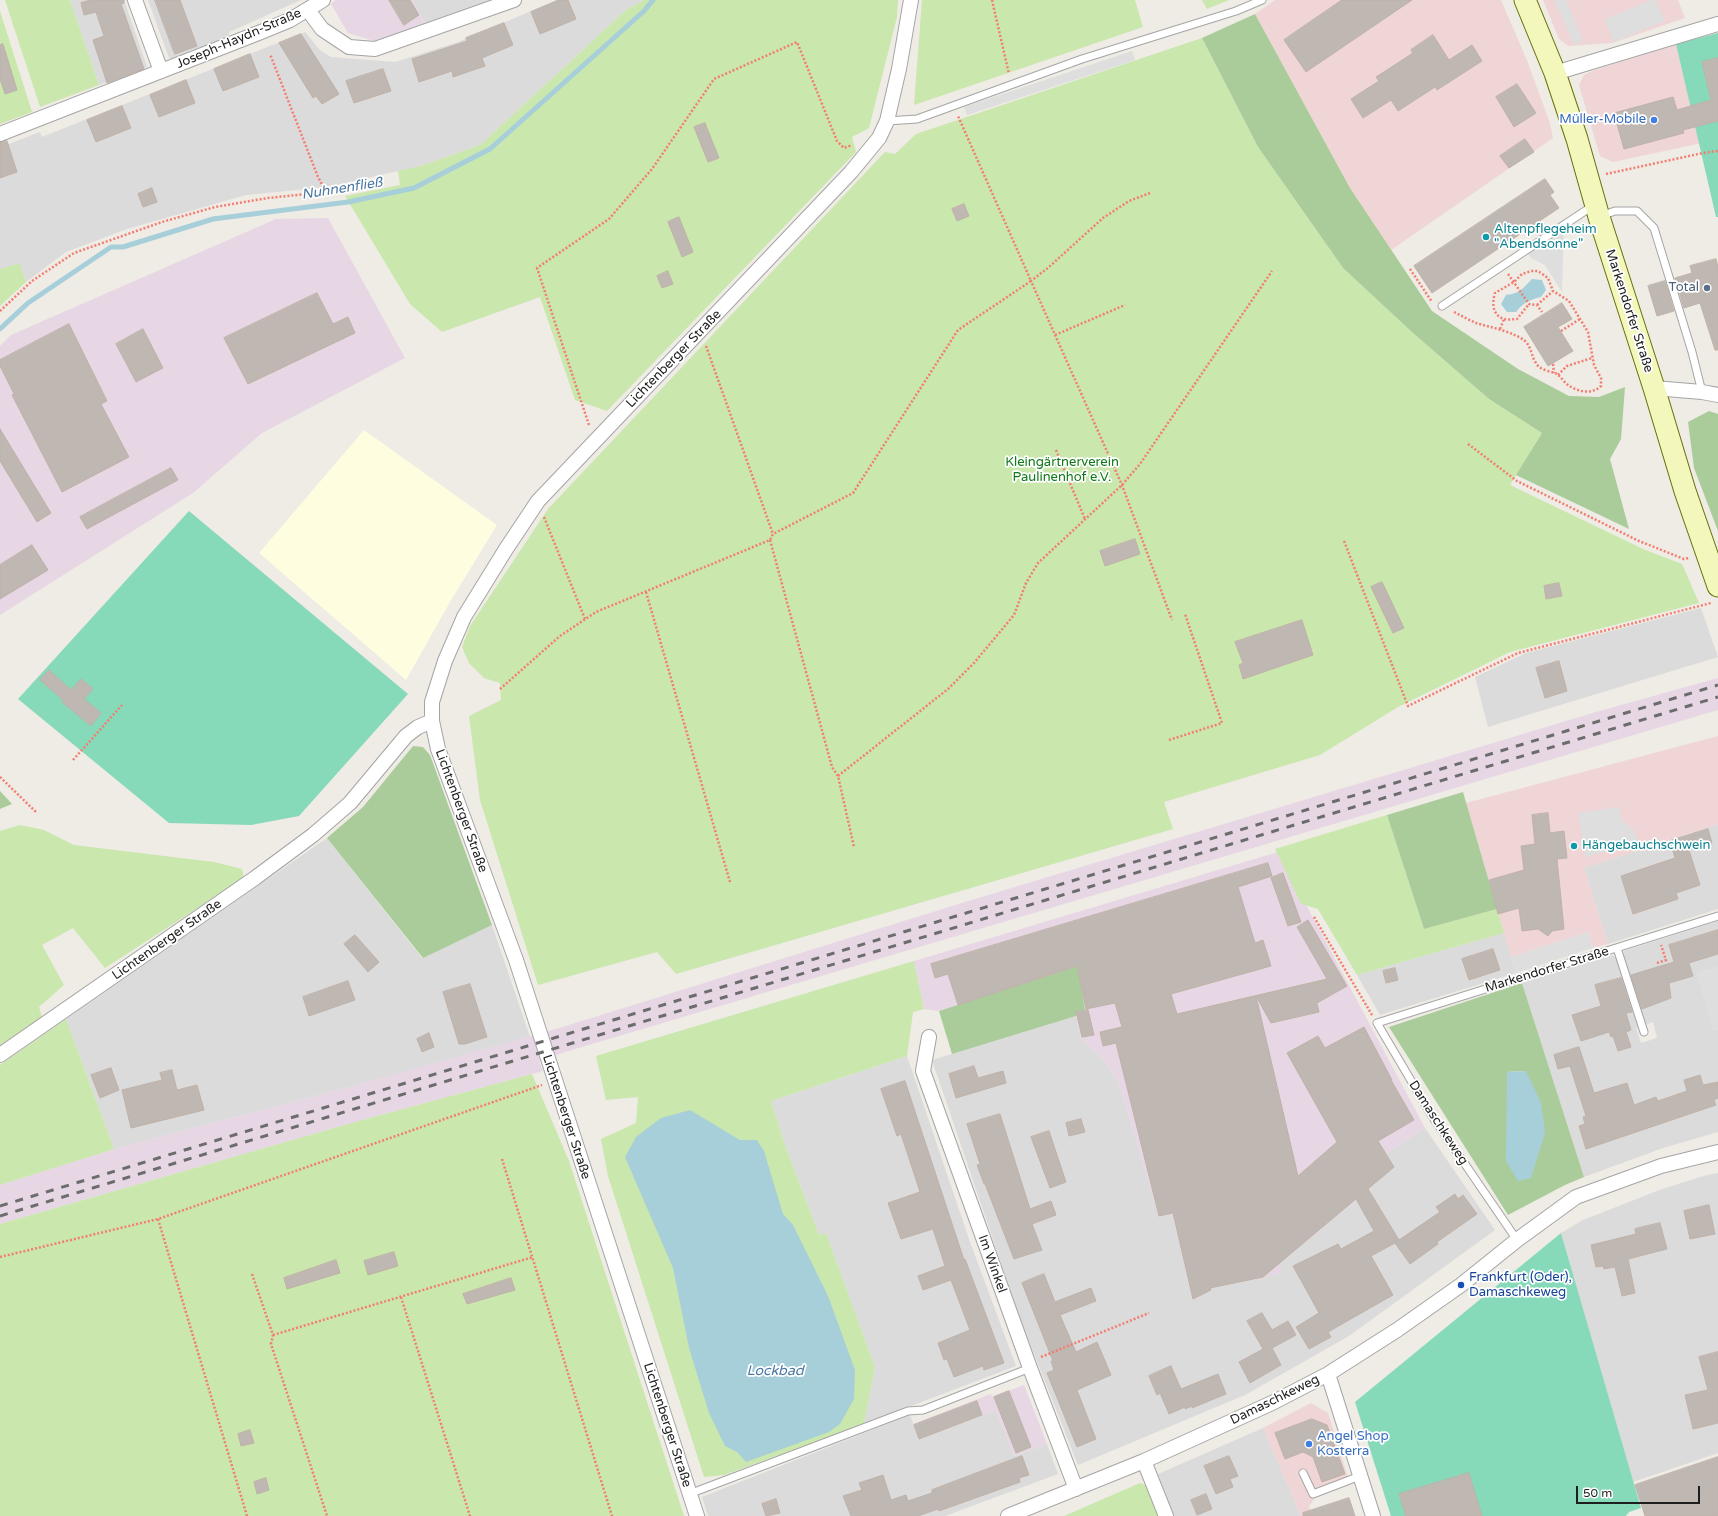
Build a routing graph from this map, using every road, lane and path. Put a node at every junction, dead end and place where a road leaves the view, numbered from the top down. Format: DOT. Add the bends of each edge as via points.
graph roads {
  1 [pos="135,0"];
  2 [pos="514,0"];
  3 [pos="911,0"];
  4 [pos="992,0"];
  5 [pos="1262,0"];
  6 [pos="1525,0"];
  7 [pos="321,1"];
  8 [pos="308,10"];
  9 [pos="1718,24"];
  10 [pos="270,54"];
  11 [pos="161,71"];
  12 [pos="1555,73"];
  13 [pos="1011,85"];
  14 [pos="954,106"];
  15 [pos="887,121"];
  16 [pos="0,134"];
  17 [pos="854,144"];
  18 [pos="1718,152"];
  19 [pos="1588,177"];
  20 [pos="1150,193"];
  21 [pos="1597,210"];
  22 [pos="1501,266"];
  23 [pos="1410,269"];
  24 [pos="1272,271"];
  25 [pos="1031,281"];
  26 [pos="1514,282"];
  27 [pos="1553,291"];
  28 [pos="1528,302"];
  29 [pos="1125,305"];
  30 [pos="1537,305"];
  31 [pos="1442,306"];
  32 [pos="0,311"];
  33 [pos="1542,312"];
  34 [pos="1504,319"];
  35 [pos="1580,319"];
  36 [pos="1500,329"];
  37 [pos="701,331"];
  38 [pos="1560,331"];
  39 [pos="1055,335"];
  40 [pos="1592,358"];
  41 [pos="1553,364"];
  42 [pos="1554,373"];
  43 [pos="1558,375"];
  44 [pos="1654,388"];
  45 [pos="1702,392"];
  46 [pos="1718,395"];
  47 [pos="589,425"];
  48 [pos="1468,444"];
  49 [pos="1056,450"];
  50 [pos="1122,485"];
  51 [pos="538,502"];
  52 [pos="1085,519"];
  53 [pos="773,534"];
  54 [pos="770,540"];
  55 [pos="1344,542"];
  56 [pos="1706,554"];
  57 [pos="1718,586"];
  58 [pos="646,592"];
  59 [pos="1718,601"];
  60 [pos="1185,614"];
  61 [pos="585,619"];
  62 [pos="1172,620"];
  63 [pos="500,689"];
  64 [pos="122,705"];
  65 [pos="432,721"];
  66 [pos="1169,740"];
  67 [pos="74,760"];
  68 [pos="838,776"];
  69 [pos="0,777"];
  70 [pos="36,812"];
  71 [pos="854,847"];
  72 [pos="730,882"];
  73 [pos="1314,916"];
  74 [pos="1718,916"];
  75 [pos="1658,935"];
  76 [pos="1617,948"];
  77 [pos="1657,963"];
  78 [pos="1377,1023"];
  79 [pos="1644,1032"];
  80 [pos="929,1037"];
  81 [pos="0,1055"];
  82 [pos="554,1080"];
  83 [pos="1718,1152"];
  84 [pos="502,1159"];
  85 [pos="158,1218"];
  86 [pos="1517,1240"];
  87 [pos="0,1257"];
  88 [pos="533,1257"];
  89 [pos="252,1274"];
  90 [pos="401,1297"];
  91 [pos="1149,1313"];
  92 [pos="273,1335"];
  93 [pos="1029,1365"];
  94 [pos="1328,1374"];
  95 [pos="1144,1461"];
  96 [pos="1303,1473"];
  97 [pos="1360,1476"];
  98 [pos="1076,1489"];
  99 [pos="689,1494"];
  100 [pos="1011,1515"];
  101 [pos="247,1516"];
  102 [pos="327,1516"];
  103 [pos="470,1516"];
  104 [pos="612,1516"];
  105 [pos="696,1516"];
  106 [pos="1166,1516"];
  107 [pos="1373,1516"];
  1 -- 11 [label="street"];
  2 -- 8 [label="street, Joseph-Haydn-Straße" via="375,49 349,47 322,29"];
  3 -- 15 [label="street, Lichtenberger Straße"];
  4 -- 13 [label="path"];
  5 -- 13 [label="lane" via="1236,11 1082,59"];
  6 -- 12 [label="street, Markendorfer Straße"];
  7 -- 8 [label="street"];
  8 -- 11 [label="street, Joseph-Haydn-Straße" via="268,29"];
  9 -- 12 [label="street"];
  10 -- 32 [label="path" via="326,192 215,207 162,222 74,253 32,281"];
  11 -- 16 [label="street, Joseph-Haydn-Straße"];
  12 -- 19 [label="street, Markendorfer Straße"];
  13 -- 14 [label="lane"];
  14 -- 15 [label="lane" via="917,119"];
  14 -- 25 [label="path"];
  15 -- 37 [label="street, Lichtenberger Straße" via="879,138 850,172"];
  17 -- 47 [label="path" via="844,148 837,141 797,42 714,79 652,169 609,219 537,268"];
  18 -- 19 [label="path"];
  19 -- 21 [label="street, Markendorfer Straße"];
  20 -- 25 [label="path" via="1129,201 1103,218"];
  21 -- 22 [label="lane"];
  21 -- 44 [label="street, Markendorfer Straße"];
  21 -- 45 [label="lane" via="1636,211 1654,228"];
  22 -- 26 [label="path"];
  22 -- 31 [label="lane"];
  23 -- 31 [label="path" via="1432,302"];
  24 -- 50 [label="path" via="1140,464"];
  25 -- 39 [label="path"];
  25 -- 53 [label="path" via="958,330 853,493"];
  26 -- 27 [label="path" via="1522,274 1538,271 1548,278"];
  26 -- 28 [label="path"];
  26 -- 34 [label="path" via="1495,293 1492,302 1495,313"];
  27 -- 30 [label="path"];
  27 -- 35 [label="path" via="1569,301"];
  28 -- 30 [label="path"];
  28 -- 34 [label="path" via="1517,319"];
  29 -- 39 [label="path"];
  30 -- 33 [label="path"];
  31 -- 36 [label="path" via="1475,322"];
  34 -- 36 [label="path"];
  35 -- 38 [label="path"];
  35 -- 40 [label="path" via="1588,332"];
  36 -- 42 [label="path" via="1524,341 1533,353 1536,364"];
  37 -- 51 [label="street, Lichtenberger Straße"];
  37 -- 53 [label="path"];
  39 -- 50 [label="path"];
  40 -- 43 [label="path" via="1567,366"];
  40 -- 43 [label="path" via="1601,378 1601,386 1596,390 1578,390"];
  41 -- 42 [label="path"];
  42 -- 43 [label="path"];
  44 -- 45 [label="street, Markendorfer Straße"];
  44 -- 56 [label="street, Markendorfer Straße"];
  45 -- 46 [label="street, Markendorfer Straße"];
  48 -- 56 [label="path" via="1517,481 1639,541 1684,559"];
  49 -- 52 [label="path"];
  50 -- 52 [label="path"];
  50 -- 62 [label="path"];
  51 -- 61 [label="path"];
  51 -- 65 [label="street, Lichtenberger Straße" via="464,617 436,687 432,702"];
  52 -- 68 [label="path" via="1038,563 1026,584 1014,615 974,663 948,689"];
  53 -- 54 [label="path"];
  54 -- 58 [label="path"];
  54 -- 68 [label="path" via="832,767"];
  55 -- 59 [label="path" via="1408,706 1518,653"];
  56 -- 57 [label="street, Markendorfer Straße"];
  58 -- 61 [label="path"];
  58 -- 72 [label="path"];
  60 -- 66 [label="path" via="1222,723"];
  61 -- 63 [label="path" via="560,636"];
  64 -- 67 [label="path"];
  65 -- 81 [label="street, Lichtenberger Straße" via="406,736 350,803 313,835"];
  65 -- 82 [label="street, Lichtenberger Straße" via="438,749 516,960"];
  68 -- 71 [label="path"];
  69 -- 70 [label="path"];
  73 -- 78 [label="path"];
  74 -- 75 [label="lane, Markendorfer Straße"];
  75 -- 76 [label="lane, Markendorfer Straße"];
  75 -- 77 [label="path" via="1666,960"];
  76 -- 78 [label="lane, Markendorfer Straße"];
  76 -- 79 [label="lane"];
  78 -- 86 [label="lane, Damaschkeweg" via="1432,1116"];
  80 -- 93 [label="street, Im Winkel" via="923,1071"];
  82 -- 85 [label="path"];
  82 -- 99 [label="street, Lichtenberger Straße"];
  83 -- 86 [label="street, Damaschkeweg" via="1661,1166 1576,1197"];
  84 -- 88 [label="path"];
  85 -- 87 [label="path"];
  85 -- 101 [label="path"];
  86 -- 94 [label="street, Damaschkeweg" via="1423,1312"];
  88 -- 90 [label="path"];
  88 -- 104 [label="path"];
  89 -- 92 [label="path"];
  90 -- 92 [label="path"];
  90 -- 103 [label="path"];
  91 -- 93 [label="path"];
  92 -- 102 [label="path" via="271,1344"];
  93 -- 98 [label="street, Im Winkel"];
  93 -- 99 [label="lane" via="923,1410 908,1412"];
  94 -- 95 [label="street, Damaschkeweg" via="1272,1403"];
  94 -- 97 [label="street"];
  95 -- 98 [label="street, Damaschkeweg"];
  95 -- 106 [label="street"];
  96 -- 97 [label="lane" via="1313,1494"];
  97 -- 107 [label="street"];
  98 -- 100 [label="street, Damaschkeweg"];
  99 -- 105 [label="street, Lichtenberger Straße"];
}
